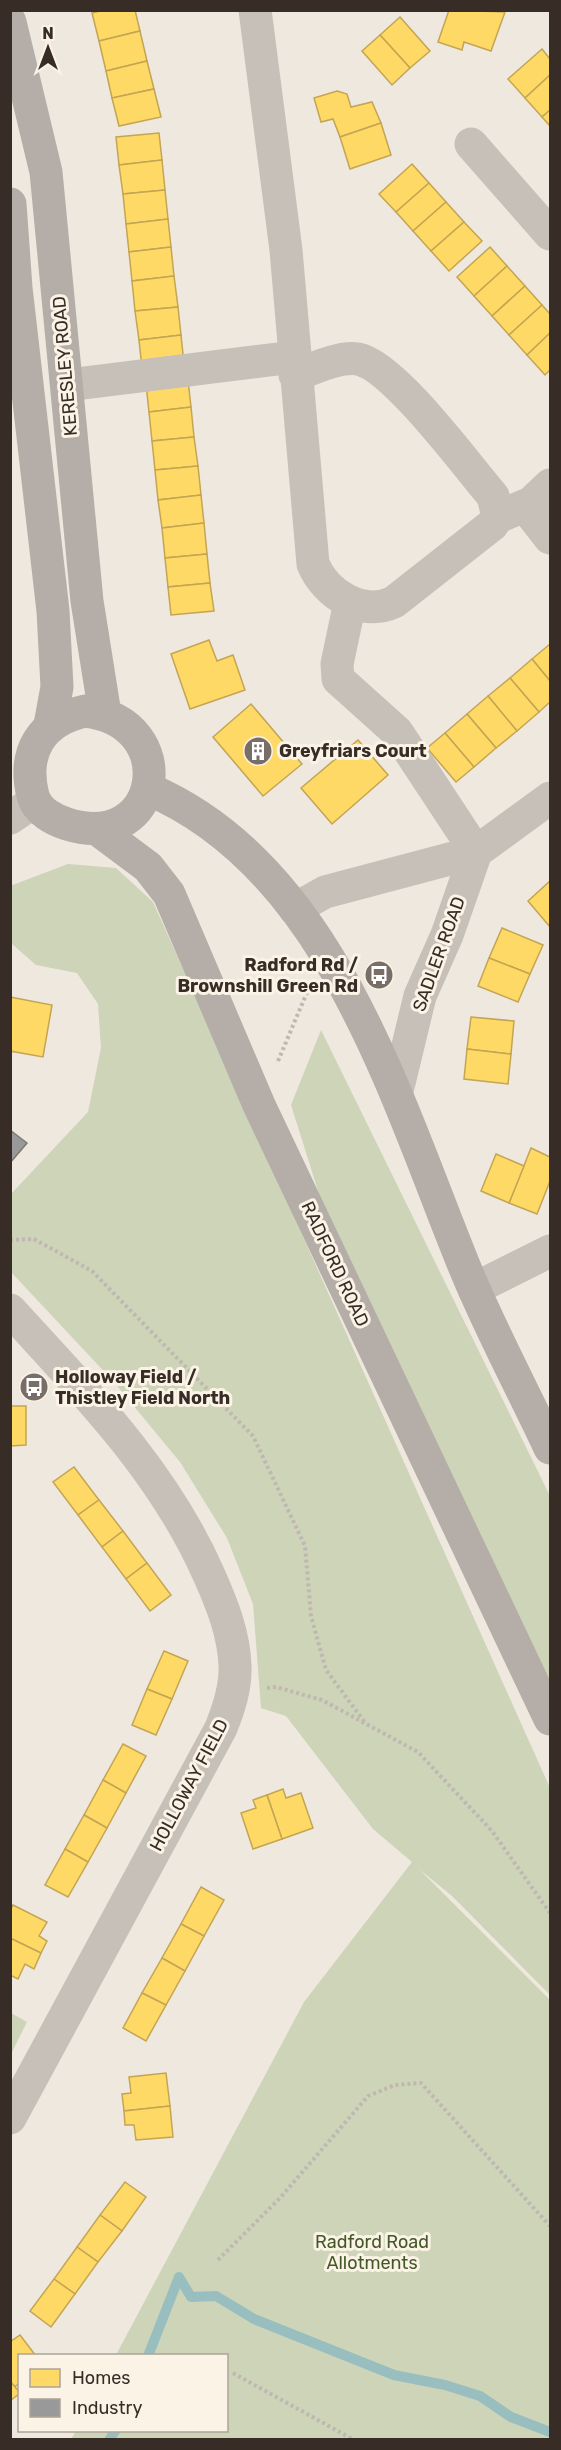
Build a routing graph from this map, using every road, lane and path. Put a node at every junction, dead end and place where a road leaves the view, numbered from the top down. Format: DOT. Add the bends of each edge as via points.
graph roads {
  1 [pos="255,10"];
  2 [pos="11,30"];
  3 [pos="471,144"];
  4 [pos="10,204"];
  5 [pos="550,234"];
  6 [pos="14,289"];
  7 [pos="295,366"];
  8 [pos="68,385"];
  9 [pos="550,485"];
  10 [pos="512,512"];
  11 [pos="550,538"];
  12 [pos="350,602"];
  13 [pos="105,714"];
  14 [pos="50,725"];
  15 [pos="148,789"];
  16 [pos="550,798"];
  17 [pos="23,810"];
  18 [pos="97,829"];
  19 [pos="476,852"];
  20 [pos="295,909"];
  21 [pos="325,951"];
  22 [pos="397,1091"];
  23 [pos="259,1105"];
  24 [pos="10,1240"];
  25 [pos="550,1251"];
  26 [pos="474,1289"];
  27 [pos="10,1310"];
  28 [pos="550,1448"];
  29 [pos="233,1689"];
  30 [pos="550,1719"];
  31 [pos="366,1724"];
  32 [pos="550,1913"];
  33 [pos="10,2118"];
  34 [pos="550,2226"];
  35 [pos="218,2260"];
  36 [pos="233,2373"];
  37 [pos="354,2439"];
  1 -- 7 [label="street" via="286,250"];
  2 -- 8 [label="main road, KERESLEY ROAD" via="46,172"];
  3 -- 5 [label="street"];
  4 -- 6 [label="main road, KERESLEY ROAD"];
  6 -- 14 [label="main road, KERESLEY ROAD" via="53,611 57,687"];
  7 -- 8 [label="street"];
  7 -- 10 [label="street" via="356,358 375,365"];
  7 -- 12 [label="street" via="313,564 317,574"];
  8 -- 13 [label="main road, KERESLEY ROAD" via="87,601"];
  9 -- 10 [label="street"];
  10 -- 11 [label="street"];
  10 -- 12 [label="street" via="394,602 381,609 362,608"];
  12 -- 19 [label="street" via="337,664 338,679 397,732"];
  13 -- 14 [label="main road" via="85,711"];
  13 -- 15 [label="main road" via="123,723 141,741 150,762"];
  14 -- 17 [label="main road" via="34,750"];
  15 -- 18 [label="main road" via="134,815"];
  15 -- 20 [label="main road" via="201,816 249,857"];
  16 -- 19 [label="street"];
  17 -- 18 [label="main road"];
  18 -- 23 [label="main road, RADFORD ROAD" via="148,867 169,894"];
  19 -- 20 [label="street" via="325,892"];
  19 -- 22 [label="street, SADLER ROAD" via="447,935 420,996"];
  20 -- 21 [label="main road"];
  21 -- 22 [label="main road"];
  21 -- 23 [label="path"];
  22 -- 26 [label="main road"];
  23 -- 30 [label="main road, RADFORD ROAD"];
  24 -- 31 [label="path" via="34,1239 92,1271 253,1436 305,1546 311,1616 326,1670"];
  25 -- 26 [label="street"];
  26 -- 28 [label="main road"];
  27 -- 29 [label="street, HOLLOWAY FIELD" via="96,1404 164,1490 195,1543 222,1603 233,1643"];
  29 -- 31 [label="path" via="276,1687 322,1700"];
  29 -- 33 [label="street, HOLLOWAY FIELD" via="221,1728"];
  31 -- 32 [label="path" via="418,1752 492,1831"];
  34 -- 35 [label="path" via="421,2083 395,2085 368,2096 280,2198"];
  36 -- 37 [label="path"];
}
